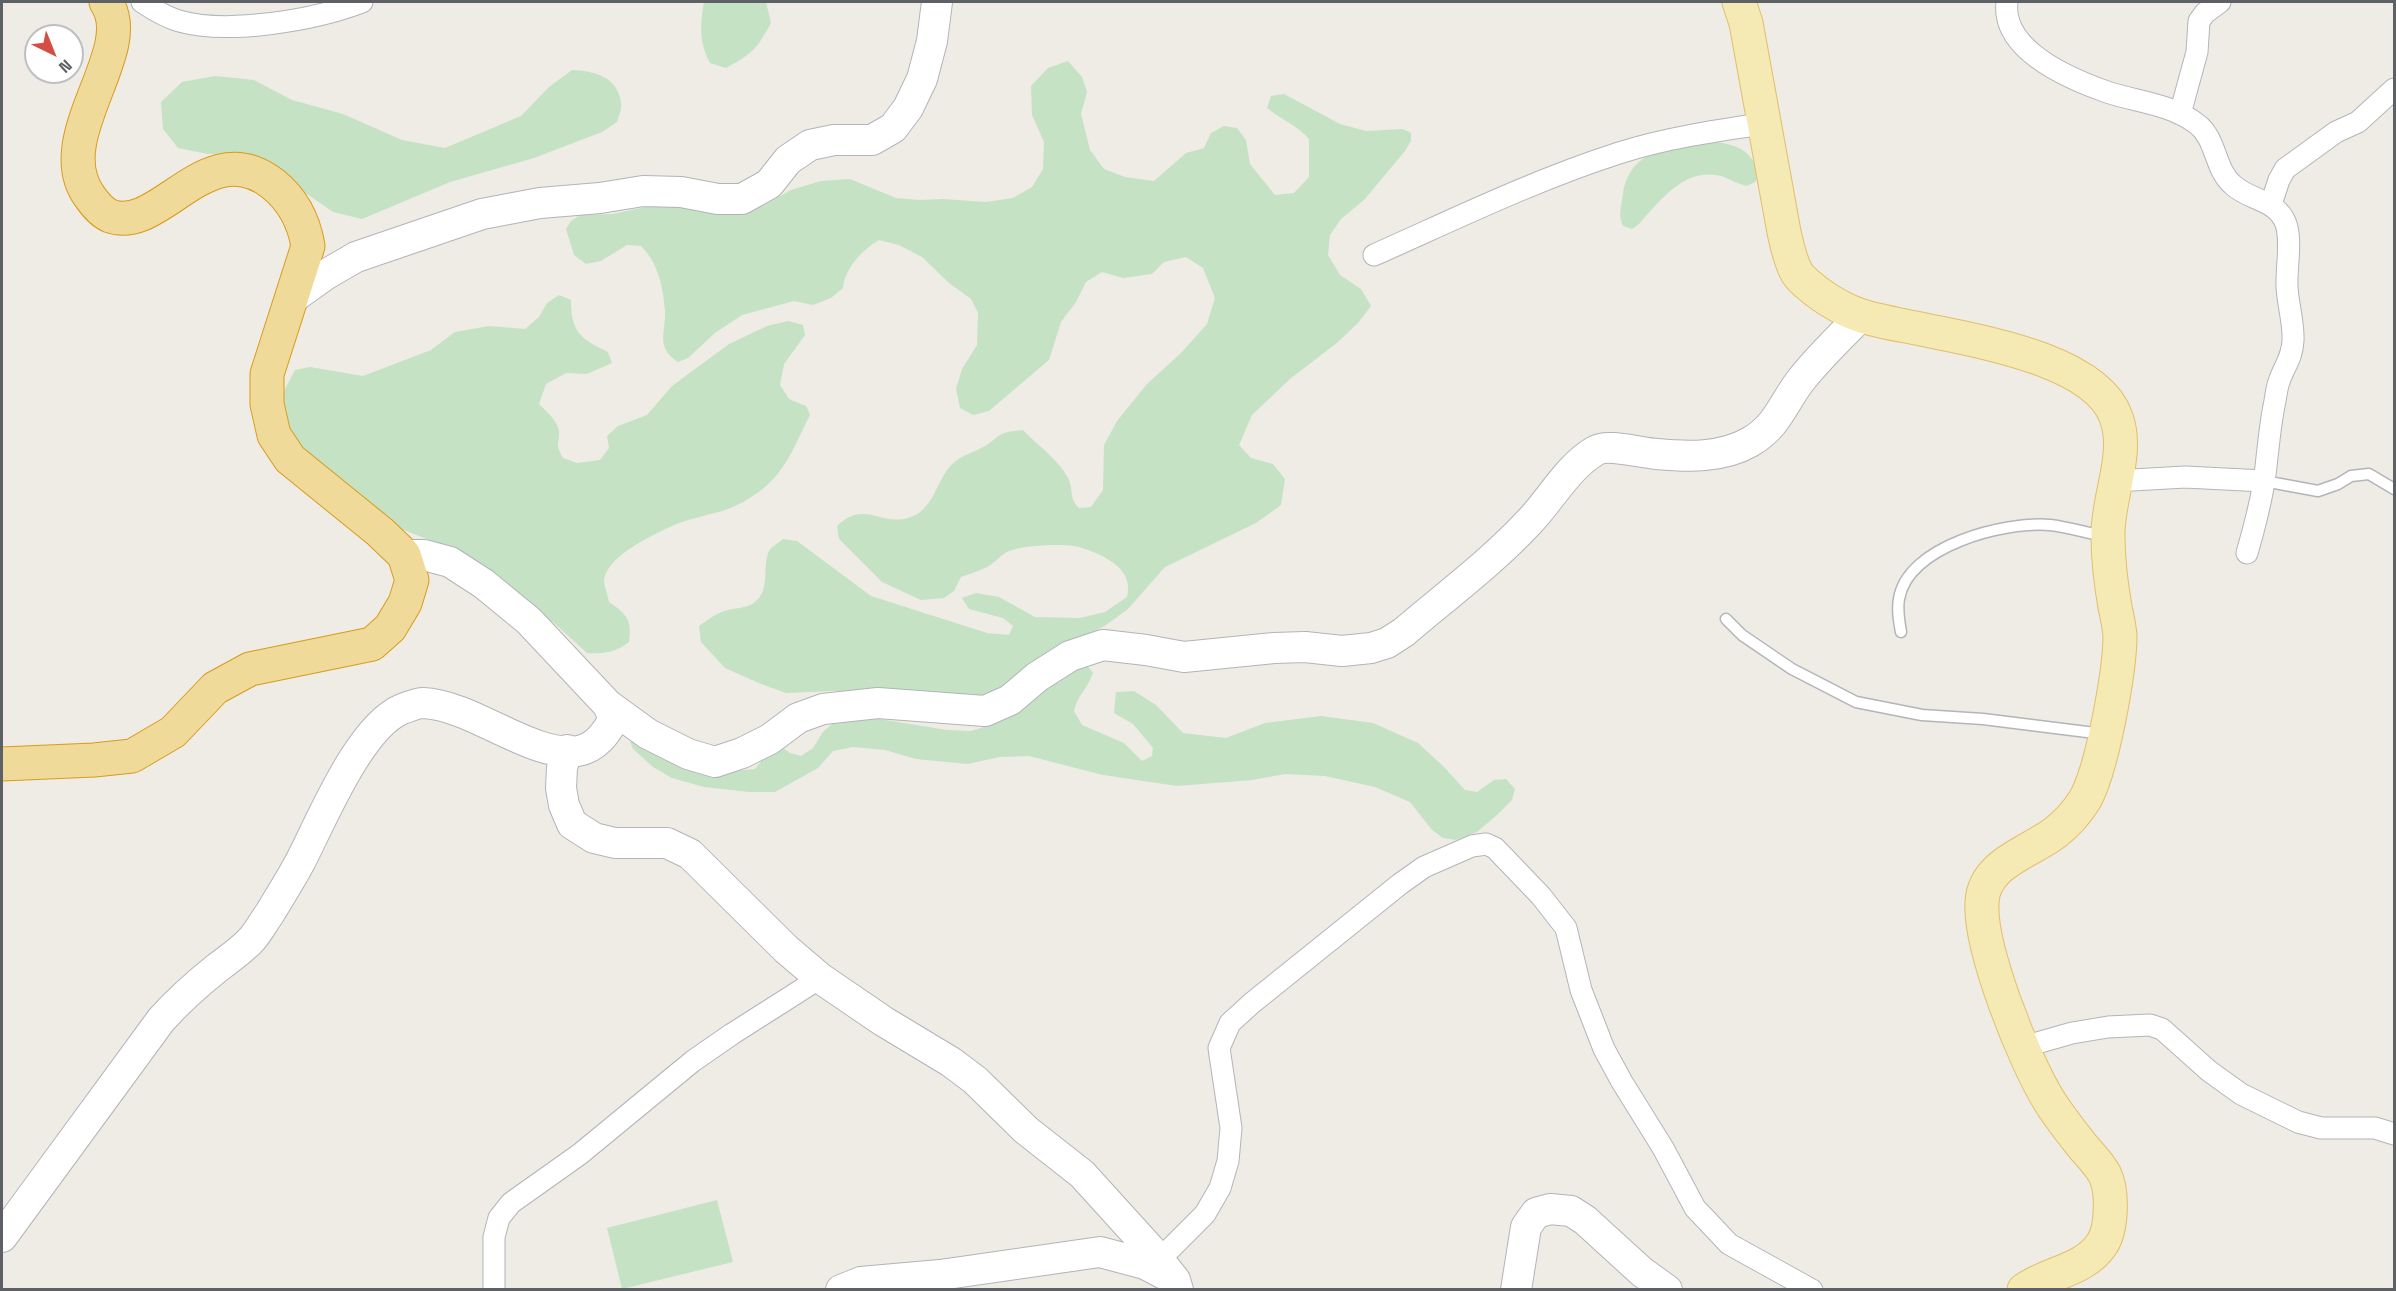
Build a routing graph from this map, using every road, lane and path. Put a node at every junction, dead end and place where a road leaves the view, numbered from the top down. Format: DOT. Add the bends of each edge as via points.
graph roads {
  1 [pos="106,2"];
  2 [pos="142,2"];
  3 [pos="362,2"];
  4 [pos="937,2"];
  5 [pos="1739,2"];
  6 [pos="2007,2"];
  7 [pos="2220,2"];
  8 [pos="2394,89"];
  9 [pos="2180,114"];
  10 [pos="1762,124"];
  11 [pos="2271,204"];
  12 [pos="1374,255"];
  13 [pos="290,300"];
  14 [pos="1860,317"];
  15 [pos="2115,481"];
  16 [pos="2264,481"];
  17 [pos="2394,489"];
  18 [pos="2108,537"];
  19 [pos="2247,553"];
  20 [pos="404,555"];
  21 [pos="1726,619"];
  22 [pos="1901,632"];
  23 [pos="608,705"];
  24 [pos="2104,734"];
  25 [pos="567,750"];
  26 [pos="2,764"];
  27 [pos="820,978"];
  28 [pos="2022,1047"];
  29 [pos="2394,1134"];
  30 [pos="2,1237"];
  31 [pos="1177,1280"];
  32 [pos="2023,1286"];
  33 [pos="494,1290"];
  34 [pos="841,1290"];
  35 [pos="1516,1290"];
  36 [pos="1667,1290"];
  37 [pos="1812,1290"];
  1 -- 13 [label="highway" via="115,25 83,130 78,175 86,192 110,216 127,218 145,212 205,175 247,171 266,179 295,208 305,228 308,246"];
  2 -- 3 [label="street" via="179,21 225,26 283,21"];
  4 -- 13 [label="street" via="922,79 893,128 872,140 834,140 810,145 789,160 769,184 742,199 643,190 482,214 356,257"];
  5 -- 10 [label="main road"];
  6 -- 9 [label="street" via="2011,28 2027,50 2044,63 2108,92"];
  7 -- 9 [label="street" via="2199,21 2197,52"];
  8 -- 11 [label="street" via="2358,122 2336,132 2285,169"];
  9 -- 11 [label="street" via="2198,124 2210,139 2231,183 2244,194"];
  10 -- 12 [label="street" via="1688,135 1620,152 1502,198"];
  10 -- 14 [label="main road" via="1795,268 1807,284"];
  11 -- 16 [label="street" via="2287,226 2293,340 2290,361 2280,378 2274,403"];
  13 -- 20 [label="highway" via="267,375 267,404 274,435 290,459"];
  14 -- 15 [label="main road" via="2014,351 2086,379 2104,395 2117,418 2120,447"];
  14 -- 23 [label="street" via="1806,374 1765,432 1722,453 1695,456 1607,447 1597,450 1584,459 1502,548 1388,643 1342,651 1274,648 1184,657 1103,645 1070,656 1010,700 985,711 878,703 823,709 798,718 742,753 715,762 688,754 648,734"];
  15 -- 16 [label="street" via="2186,477"];
  15 -- 18 [label="main road"];
  16 -- 17 [label="lane" via="2318,491 2351,476 2369,474"];
  16 -- 19 [label="street"];
  18 -- 22 [label="lane" via="2049,525 2006,527 1972,535 1925,561 1904,584 1898,612"];
  18 -- 24 [label="main road" via="2120,632 2118,667"];
  20 -- 23 [label="street" via="424,555 450,562 484,584 529,621"];
  20 -- 26 [label="highway" via="412,580 405,603 390,628 372,644 250,669 215,688 173,732 132,756"];
  21 -- 24 [label="lane" via="1784,664 1857,702 1922,716 1983,719"];
  23 -- 25 [label="street" via="614,719 607,731 594,745"];
  24 -- 28 [label="main road" via="2085,800 2056,832 1990,877 1982,899 1983,925 1998,981"];
  25 -- 27 [label="street" via="561,768 561,788 572,824 594,838 615,843 667,843 690,854"];
  25 -- 30 [label="street" via="530,742 446,707 422,703 399,710 383,723 365,742 335,791 299,864 252,939 180,999 161,1020"];
  27 -- 31 [label="street" via="975,1080 1026,1130 1082,1174"];
  27 -- 33 [label="street" via="693,1061 580,1154 511,1203 499,1218 494,1237"];
  28 -- 29 [label="street" via="2072,1033 2150,1025 2162,1029 2241,1094 2298,1122 2321,1128 2374,1128"];
  28 -- 32 [label="main road" via="2048,1099 2104,1173 2111,1190 2104,1242 2088,1260"];
  31 -- 34 [label="street" via="1145,1264 1100,1252 861,1282"];
  31 -- 37 [label="street" via="1220,1188 1228,1161 1231,1128 1219,1048 1230,1023 1424,867 1486,844 1503,854 1566,928 1581,990 1604,1049 1695,1208 1729,1244"];
  35 -- 36 [label="street" via="1526,1227 1536,1213 1550,1209 1571,1211 1585,1220"];
}
